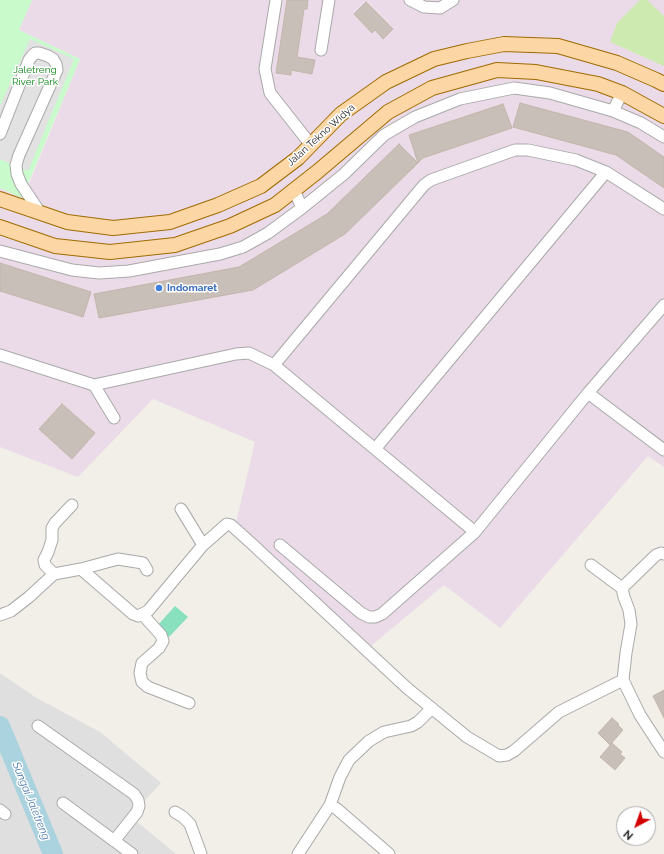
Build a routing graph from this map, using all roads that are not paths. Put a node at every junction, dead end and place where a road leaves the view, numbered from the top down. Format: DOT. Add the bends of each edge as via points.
graph roads {
  1 [pos="276,0"];
  2 [pos="329,0"];
  3 [pos="410,0"];
  4 [pos="453,0"];
  5 [pos="321,50"];
  6 [pos="664,84"];
  7 [pos="622,93"];
  8 [pos="613,111"];
  9 [pos="664,116"];
  10 [pos="0,134"];
  11 [pos="664,137"];
  12 [pos="310,145"];
  13 [pos="606,172"];
  14 [pos="294,190"];
  15 [pos="0,199"];
  16 [pos="302,208"];
  17 [pos="664,209"];
  18 [pos="41,214"];
  19 [pos="0,227"];
  20 [pos="0,252"];
  21 [pos="664,305"];
  22 [pos="0,355"];
  23 [pos="274,365"];
  24 [pos="94,385"];
  25 [pos="588,393"];
  26 [pos="114,418"];
  27 [pos="375,449"];
  28 [pos="664,450"];
  29 [pos="72,505"];
  30 [pos="181,509"];
  31 [pos="475,532"];
  32 [pos="203,545"];
  33 [pos="280,545"];
  34 [pos="664,554"];
  35 [pos="591,565"];
  36 [pos="81,569"];
  37 [pos="147,570"];
  38 [pos="54,574"];
  39 [pos="622,588"];
  40 [pos="142,614"];
  41 [pos="0,615"];
  42 [pos="623,680"];
  43 [pos="189,703"];
  44 [pos="432,708"];
  45 [pos="38,726"];
  46 [pos="664,752"];
  47 [pos="63,803"];
  48 [pos="330,805"];
  49 [pos="175,812"];
  50 [pos="114,841"];
  51 [pos="132,854"];
  52 [pos="201,854"];
  53 [pos="298,854"];
  54 [pos="389,854"];
  1 -- 12 [label="street" via="265,69 270,93"];
  2 -- 5 [label="street"];
  3 -- 4 [label="street" via="424,7 440,8"];
  6 -- 12 [label="main road, Jalan Tekno Widya" via="617,63 558,46 504,44 434,59 386,82 342,114"];
  7 -- 8 [label="street"];
  7 -- 9 [label="main road"];
  7 -- 14 [label="main road" via="598,84 536,72 497,70 432,88 388,112"];
  8 -- 11 [label="street" via="641,123"];
  8 -- 16 [label="street" via="550,93 514,88 460,99 415,117 384,135 344,174"];
  10 -- 18 [label="street" via="32,56 38,53 53,59 57,70 16,165 21,184"];
  12 -- 18 [label="main road, Jalan Tekno Widya" via="298,158 261,186 170,222 113,228 67,222"];
  13 -- 17 [label="street"];
  13 -- 23 [label="street" via="576,160 528,150 515,150 431,180 424,185"];
  13 -- 27 [label="street"];
  14 -- 16 [label="street"];
  14 -- 19 [label="main road" via="275,205 230,226 175,245 110,252 55,246"];
  15 -- 18 [label="main road, Jalan Tekno Widya"];
  16 -- 20 [label="street" via="268,233 243,247 220,254 129,271 99,274"];
  21 -- 25 [label="street"];
  22 -- 24 [label="street"];
  23 -- 24 [label="street" via="249,353 236,354"];
  23 -- 27 [label="street"];
  24 -- 26 [label="street"];
  25 -- 28 [label="street"];
  25 -- 31 [label="street"];
  27 -- 31 [label="street"];
  29 -- 38 [label="street" via="52,528 52,540 44,560 45,565"];
  30 -- 32 [label="street"];
  31 -- 33 [label="street" via="382,614 375,617 361,613"];
  32 -- 40 [label="street" via="148,611"];
  32 -- 44 [label="street" via="227,524 231,525 407,688"];
  34 -- 39 [label="street" via="656,555"];
  35 -- 39 [label="street"];
  36 -- 37 [label="street" via="118,559 143,563"];
  36 -- 38 [label="street"];
  36 -- 40 [label="street" via="132,614"];
  38 -- 41 [label="street" via="11,611"];
  39 -- 42 [label="street" via="631,624"];
  40 -- 43 [label="street" via="161,635 163,641 142,663 142,682 148,687"];
  42 -- 44 [label="street" via="559,712 507,755 498,756 467,737"];
  42 -- 46 [label="street" via="640,715"];
  44 -- 48 [label="street" via="418,722 384,732 354,755 340,777"];
  45 -- 50 [label="street" via="134,794 138,800 137,812"];
  47 -- 50 [label="street"];
  48 -- 53 [label="street"];
  48 -- 54 [label="street"];
  49 -- 52 [label="street" via="190,824"];
  50 -- 51 [label="street"];
}
